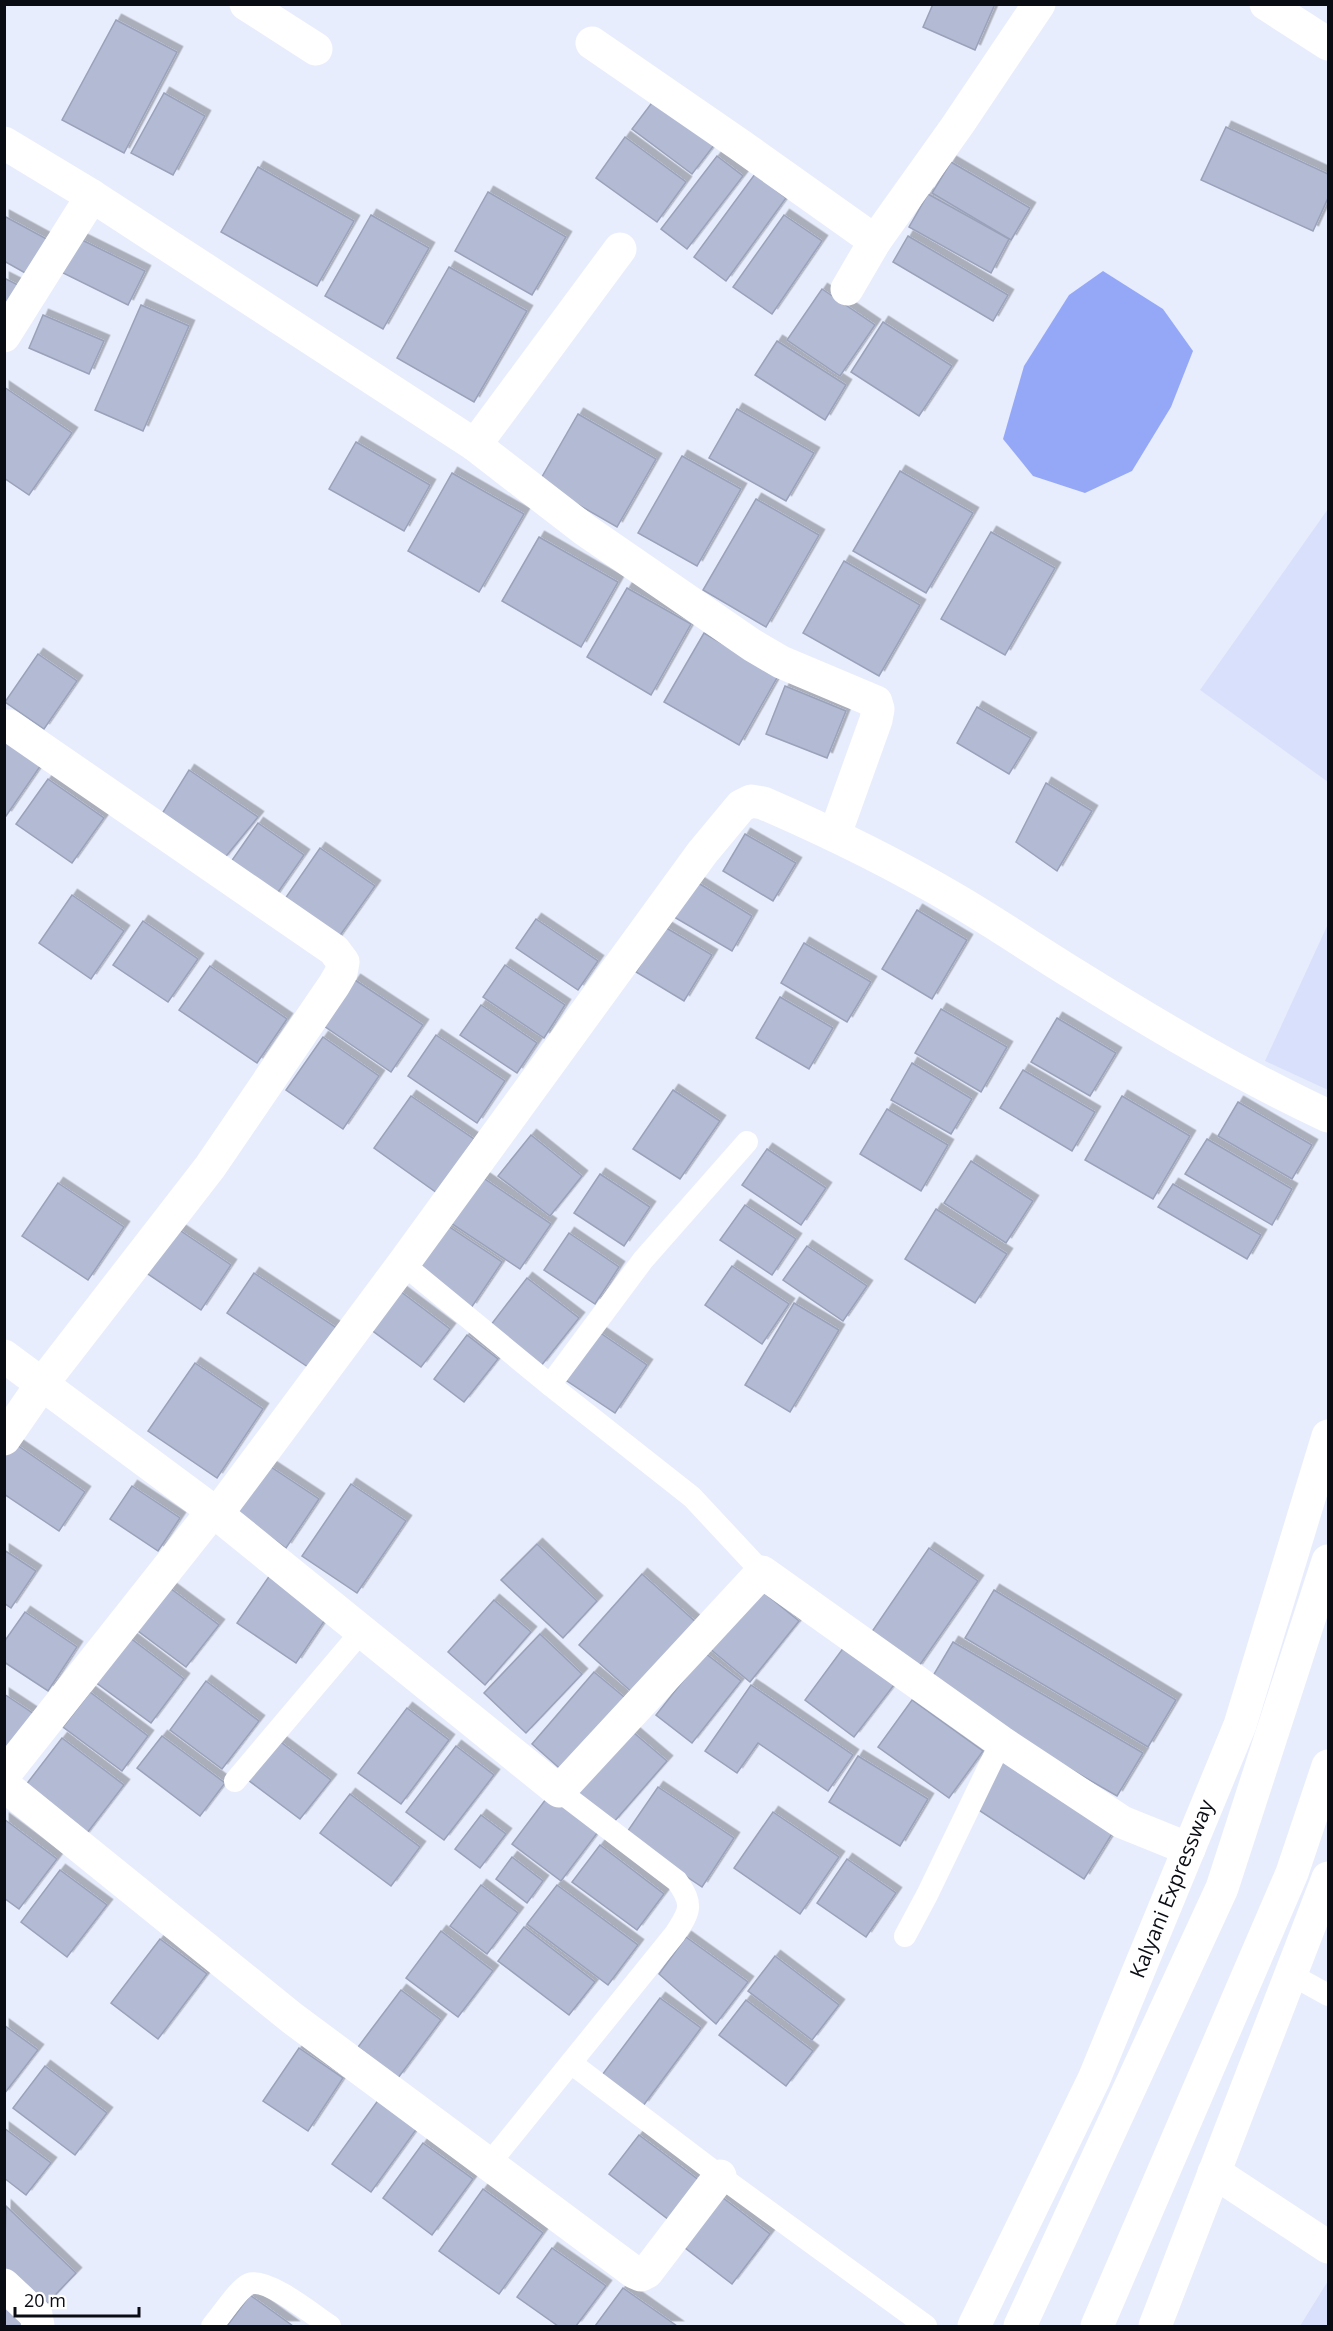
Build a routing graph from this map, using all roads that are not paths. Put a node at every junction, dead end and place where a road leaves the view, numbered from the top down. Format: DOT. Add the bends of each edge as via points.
graph roads {
  1 [pos="246,4"];
  2 [pos="1039,4"];
  3 [pos="1266,4"];
  4 [pos="592,43"];
  5 [pos="1329,44"];
  6 [pos="316,49"];
  7 [pos="4,143"];
  8 [pos="92,196"];
  9 [pos="875,241"];
  10 [pos="621,249"];
  11 [pos="847,289"];
  12 [pos="4,336"];
  13 [pos="475,445"];
  14 [pos="9,726"];
  15 [pos="835,834"];
  16 [pos="1329,1116"];
  17 [pos="747,1142"];
  18 [pos="403,1264"];
  19 [pos="4,1356"];
  20 [pos="42,1384"];
  21 [pos="550,1385"];
  22 [pos="1329,1436"];
  23 [pos="4,1439"];
  24 [pos="217,1514"];
  25 [pos="1329,1561"];
  26 [pos="762,1572"];
  27 [pos="361,1632"];
  28 [pos="1001,1742"];
  29 [pos="1329,1766"];
  30 [pos="4,1775"];
  31 [pos="235,1781"];
  32 [pos="4,1785"];
  33 [pos="559,1791"];
  34 [pos="1189,1849"];
  35 [pos="1329,1878"];
  36 [pos="905,1936"];
  37 [pos="1292,1975"];
  38 [pos="1329,1995"];
  39 [pos="571,2063"];
  40 [pos="489,2164"];
  41 [pos="1214,2172"];
  42 [pos="720,2176"];
  43 [pos="1329,2247"];
  44 [pos="4,2285"];
  45 [pos="38,2326"];
  46 [pos="212,2326"];
  47 [pos="330,2326"];
  48 [pos="926,2326"];
  49 [pos="974,2326"];
  50 [pos="1020,2326"];
  51 [pos="1097,2326"];
  52 [pos="1155,2326"];
  1 -- 6 [label="main road"];
  2 -- 9 [label="main road"];
  3 -- 5 [label="main road"];
  4 -- 9 [label="main road"];
  7 -- 8 [label="main road"];
  8 -- 12 [label="main road"];
  8 -- 13 [label="main road"];
  9 -- 11 [label="main road"];
  10 -- 13 [label="main road"];
  13 -- 15 [label="main road" via="585,530 752,645 780,662 876,702 876,720"];
  14 -- 20 [label="main road" via="334,950 343,962 334,986 210,1167"];
  15 -- 16 [label="main road" via="959,901 1074,974 1267,1087"];
  15 -- 18 [label="main road" via="763,803 751,801 741,806 702,853"];
  17 -- 21 [label="lane" via="643,1260"];
  18 -- 21 [label="lane"];
  18 -- 24 [label="main road"];
  19 -- 20 [label="main road"];
  20 -- 23 [label="main road"];
  20 -- 24 [label="main road"];
  21 -- 26 [label="lane" via="692,1497"];
  22 -- 34 [label="main road, Kalyani Expressway" via="1240,1725"];
  24 -- 27 [label="main road"];
  24 -- 30 [label="main road" via="209,1516"];
  25 -- 50 [label="main road" via="1222,1888"];
  26 -- 28 [label="main road"];
  26 -- 33 [label="main road"];
  27 -- 31 [label="lane"];
  27 -- 33 [label="main road"];
  28 -- 34 [label="main road" via="1122,1822"];
  28 -- 36 [label="lane"];
  29 -- 51 [label="main road" via="1292,1873"];
  32 -- 40 [label="main road" via="292,2018"];
  33 -- 39 [label="lane" via="677,1881 688,1896 688,1914 675,1934"];
  34 -- 49 [label="main road, Kalyani Expressway" via="1094,2079"];
  35 -- 37 [label="main road"];
  37 -- 38 [label="lane"];
  37 -- 41 [label="main road"];
  39 -- 40 [label="lane"];
  39 -- 42 [label="lane"];
  40 -- 42 [label="main road" via="641,2275"];
  41 -- 43 [label="main road"];
  41 -- 52 [label="main road"];
  42 -- 48 [label="lane"];
  44 -- 45 [label="main road" via="36,2315"];
  46 -- 47 [label="lane" via="249,2284 273,2288"];
}
